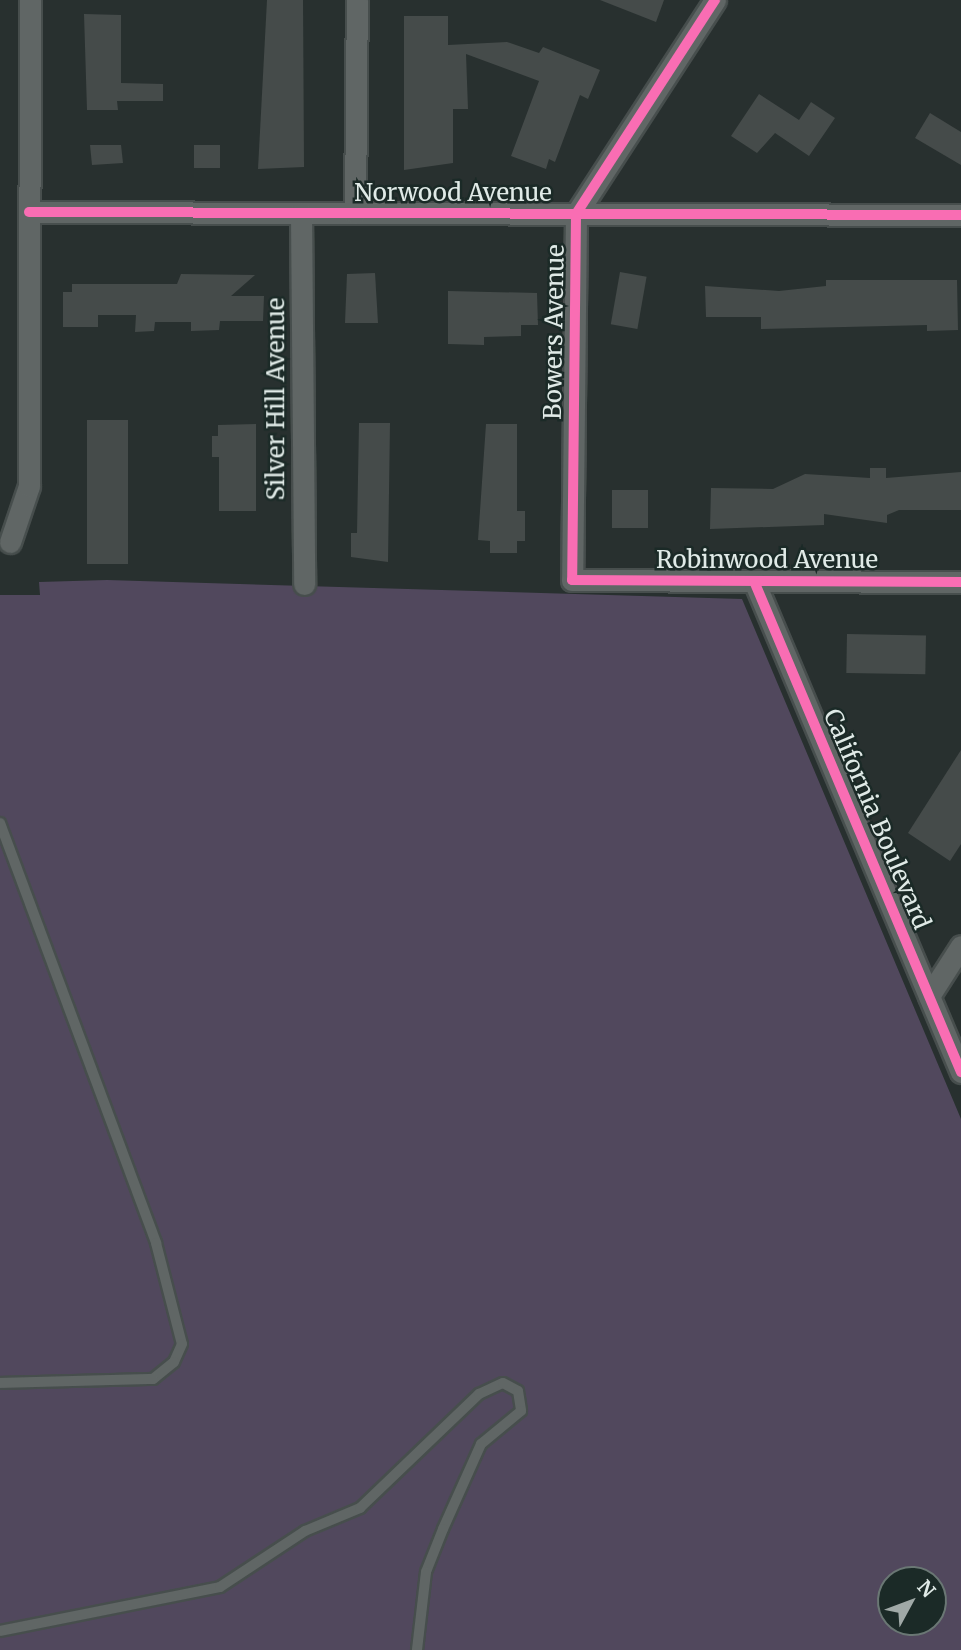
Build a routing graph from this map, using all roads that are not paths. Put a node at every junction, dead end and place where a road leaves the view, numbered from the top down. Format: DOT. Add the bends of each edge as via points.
graph roads {
  1 [pos="30,0"];
  2 [pos="357,0"];
  3 [pos="715,0"];
  4 [pos="29,212"];
  5 [pos="301,213"];
  6 [pos="355,213"];
  7 [pos="576,214"];
  8 [pos="961,215"];
  9 [pos="10,542"];
  10 [pos="572,580"];
  11 [pos="754,581"];
  12 [pos="961,582"];
  13 [pos="304,584"];
  14 [pos="0,823"];
  15 [pos="961,946"];
  16 [pos="929,996"];
  17 [pos="961,1072"];
  18 [pos="0,1383"];
  19 [pos="0,1631"];
  20 [pos="416,1650"];
  1 -- 4 [label="street"];
  2 -- 6 [label="street"];
  3 -- 7 [label="street, Bowers Avenue"];
  4 -- 5 [label="street, Norwood Avenue"];
  4 -- 9 [label="street" via="29,486"];
  5 -- 6 [label="street, Norwood Avenue"];
  5 -- 13 [label="street, Silver Hill Avenue"];
  6 -- 7 [label="street, Norwood Avenue"];
  7 -- 8 [label="street, Norwood Avenue"];
  7 -- 10 [label="street, Bowers Avenue"];
  10 -- 11 [label="street, Robinwood Avenue"];
  11 -- 12 [label="street, Robinwood Avenue"];
  11 -- 16 [label="street, California Boulevard"];
  14 -- 18 [label="lane" via="156,1242 182,1344 174,1363 153,1380"];
  15 -- 16 [label="street"];
  16 -- 17 [label="street, California Boulevard"];
  19 -- 20 [label="lane" via="220,1587 305,1531 359,1508 479,1394 503,1383 518,1391 521,1411 481,1444 443,1529 426,1572"];
}
